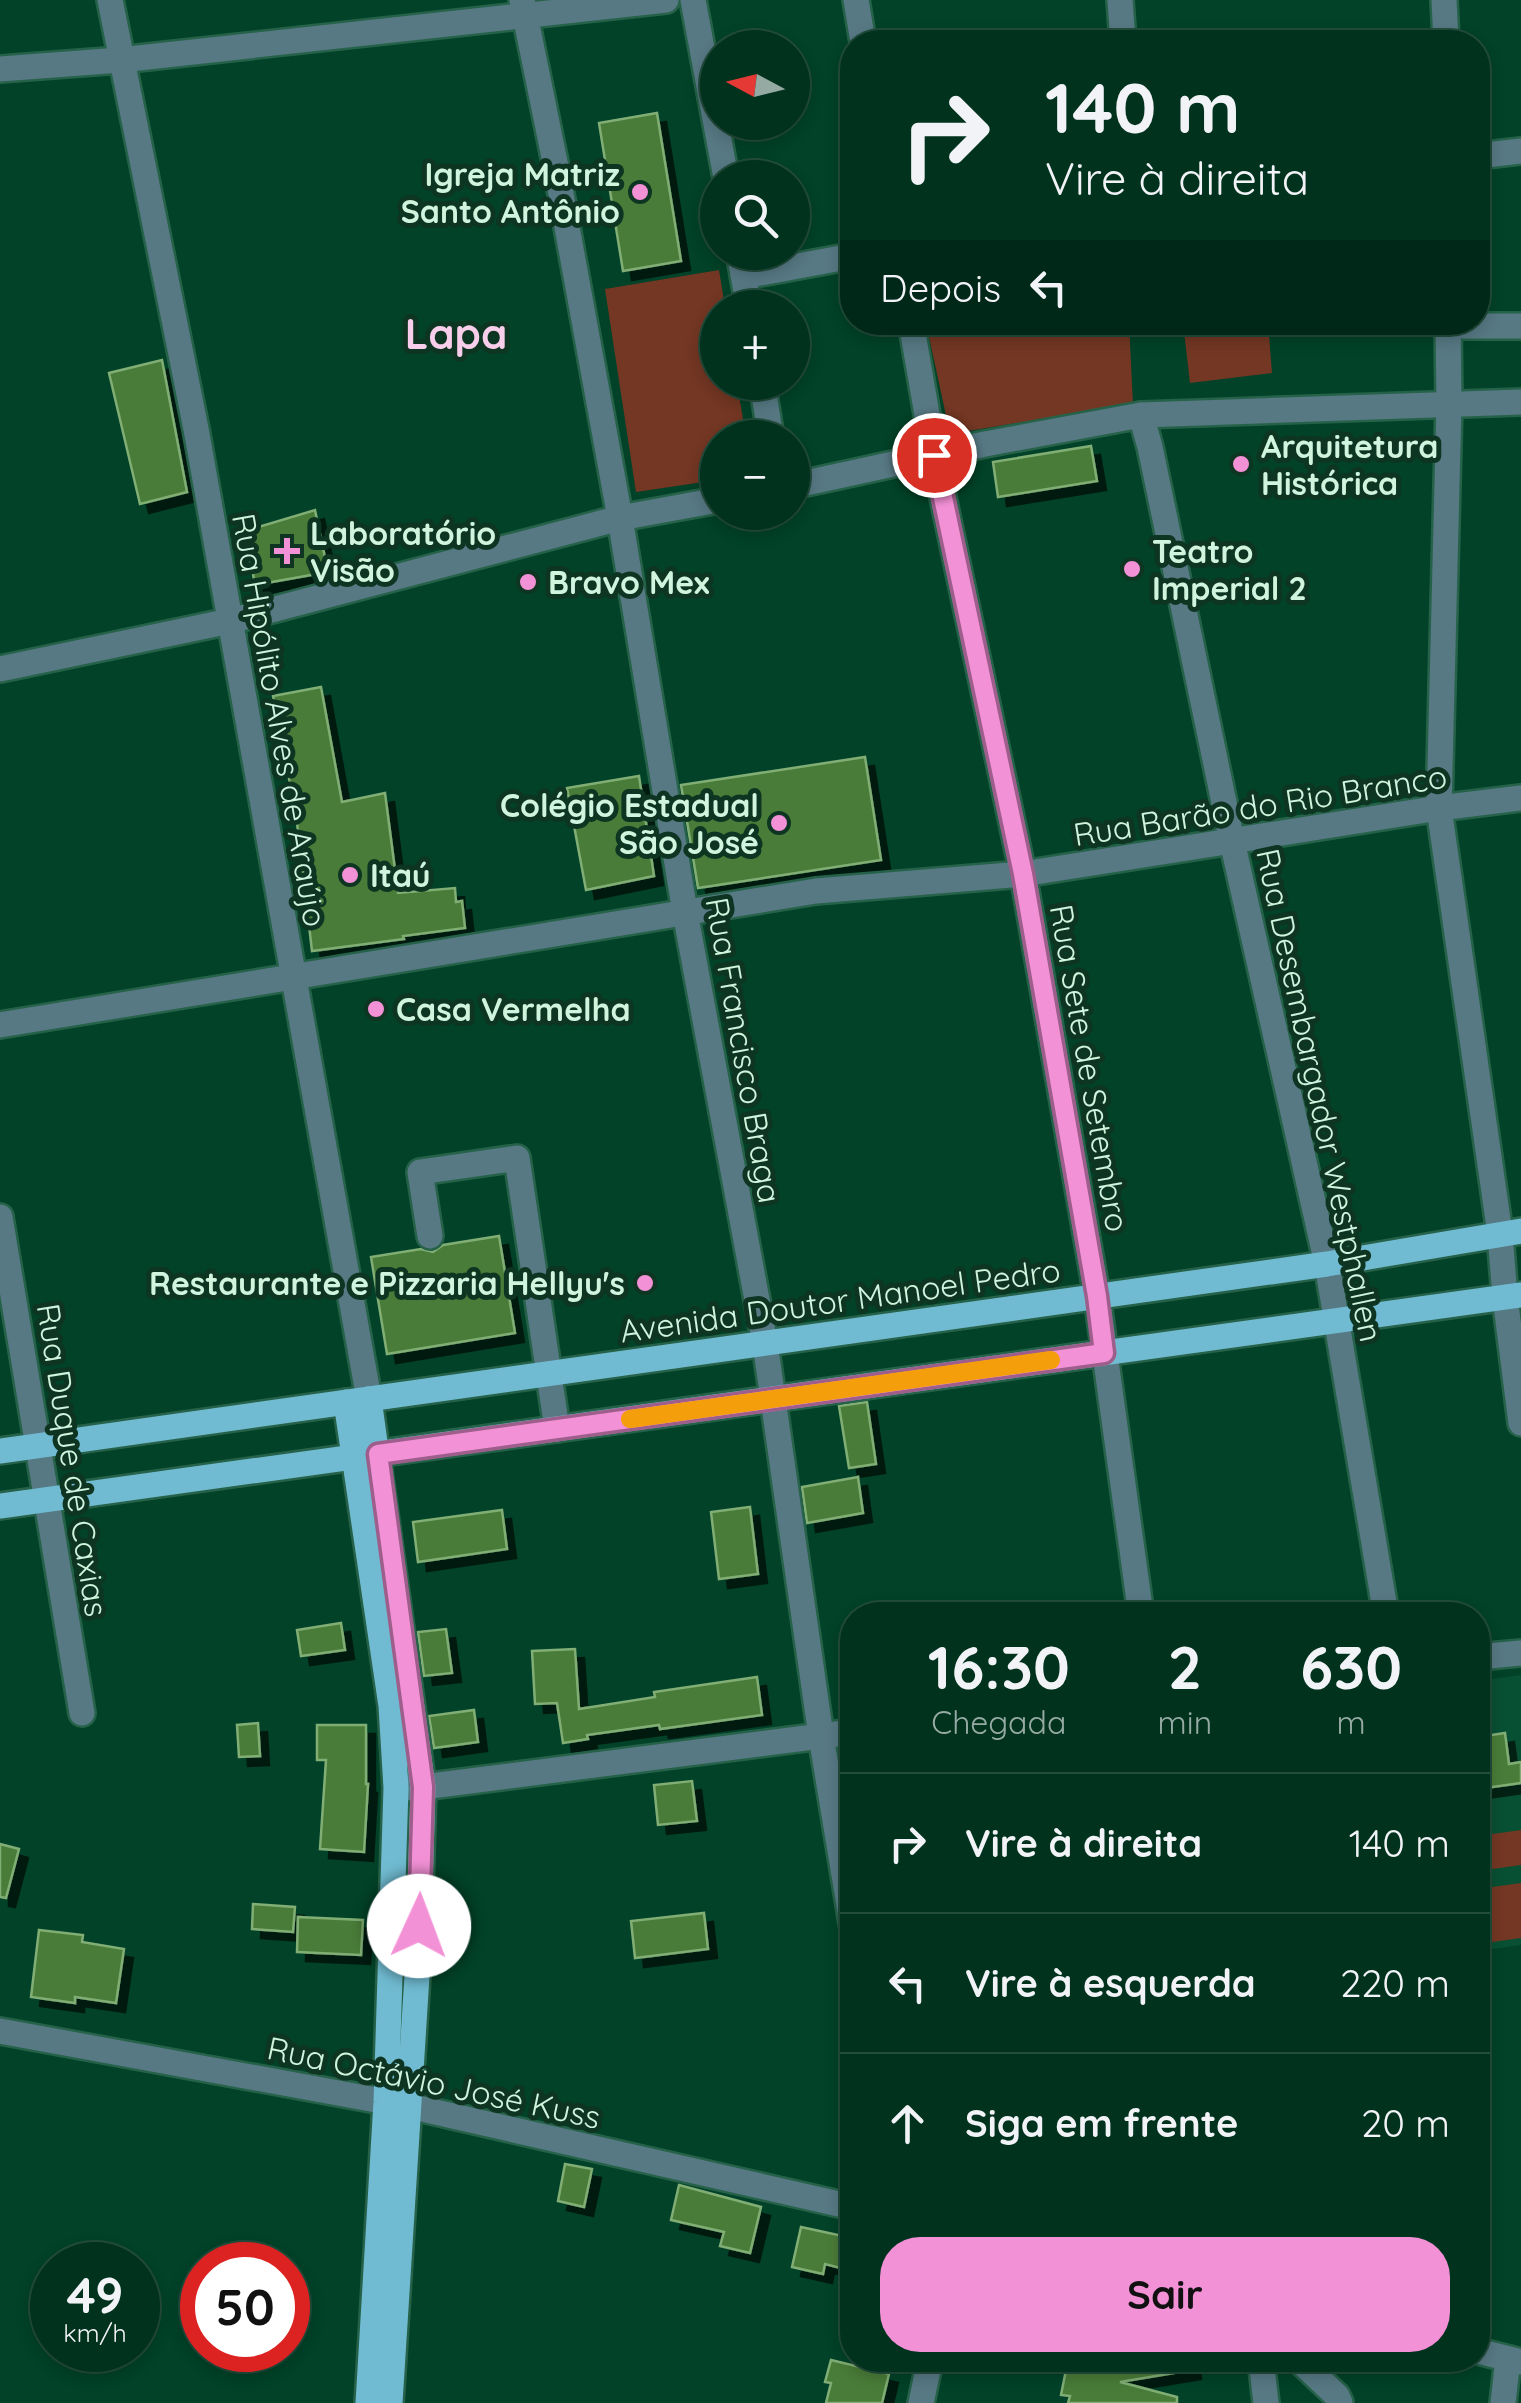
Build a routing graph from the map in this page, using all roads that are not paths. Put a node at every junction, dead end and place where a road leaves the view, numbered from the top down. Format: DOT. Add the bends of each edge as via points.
graph roads {
  1 [pos="110,0"];
  2 [pos="666,0"];
  3 [pos="693,0"];
  4 [pos="856,0"];
  5 [pos="1120,0"];
  6 [pos="1444,0"];
  7 [pos="523,7"];
  8 [pos="861,30"];
  9 [pos="1122,30"];
  10 [pos="1445,30"];
  11 [pos="120,60"];
  12 [pos="0,69"];
  13 [pos="1521,151"];
  14 [pos="1490,155"];
  15 [pos="723,160"];
  16 [pos="840,257"];
  17 [pos="810,259"];
  18 [pos="1490,325"];
  19 [pos="1521,326"];
  20 [pos="912,335"];
  21 [pos="1448,335"];
  22 [pos="1521,402"];
  23 [pos="1450,404"];
  24 [pos="1140,415"];
  25 [pos="934,455"];
  26 [pos="810,482"];
  27 [pos="700,503"];
  28 [pos="620,518"];
  29 [pos="230,621"];
  30 [pos="0,669"];
  31 [pos="1521,798"];
  32 [pos="1439,808"];
  33 [pos="1232,841"];
  34 [pos="1023,874"];
  35 [pos="685,912"];
  36 [pos="293,978"];
  37 [pos="0,1025"];
  38 [pos="0,1217"];
  39 [pos="1510,1233"];
  40 [pos="430,1236"];
  41 [pos="1327,1264"];
  42 [pos="1097,1296"];
  43 [pos="1513,1296"];
  44 [pos="1338,1320"];
  45 [pos="764,1343"];
  46 [pos="1104,1353"];
  47 [pos="549,1374"];
  48 [pos="772,1399"];
  49 [pos="358,1401"];
  50 [pos="1521,1422"];
  51 [pos="557,1429"];
  52 [pos="37,1446"];
  53 [pos="0,1451"];
  54 [pos="366,1455"];
  55 [pos="47,1500"];
  56 [pos="0,1506"];
  57 [pos="1139,1602"];
  58 [pos="1384,1602"];
  59 [pos="1521,1653"];
  60 [pos="1490,1656"];
  61 [pos="82,1713"];
  62 [pos="840,1734"];
  63 [pos="821,1736"];
  64 [pos="423,1787"];
  65 [pos="396,1788"];
  66 [pos="840,1851"];
  67 [pos="0,2031"];
  68 [pos="397,2104"];
  69 [pos="840,2204"];
  70 [pos="1490,2354"];
  71 [pos="1515,2360"];
  72 [pos="928,2372"];
  73 [pos="1262,2372"];
  74 [pos="1312,2372"];
  75 [pos="368,2403"];
  76 [pos="390,2403"];
  77 [pos="922,2403"];
  78 [pos="1266,2403"];
  79 [pos="1340,2403"];
  80 [pos="1503,2403"];
  1 -- 11 [label="street, Rua Hipólito Alves de Araújo"];
  2 -- 7 [label="street"];
  3 -- 15 [label="street"];
  4 -- 8 [label="street"];
  5 -- 9 [label="street"];
  6 -- 10 [label="street"];
  7 -- 11 [label="street"];
  7 -- 28 [label="street, Rua Francisco Braga"];
  11 -- 12 [label="street"];
  11 -- 29 [label="street, Rua Hipólito Alves de Araújo"];
  13 -- 14 [label="street"];
  16 -- 17 [label="street"];
  18 -- 19 [label="street"];
  20 -- 25 [label="street, Rua Sete de Setembro"];
  21 -- 23 [label="street"];
  22 -- 23 [label="street"];
  23 -- 24 [label="street"];
  23 -- 32 [label="street"];
  24 -- 25 [label="street"];
  24 -- 33 [label="street, Rua Desembargador Westphallen"];
  25 -- 26 [label="street"];
  25 -- 34 [label="street, Rua Sete de Setembro"];
  27 -- 28 [label="street"];
  28 -- 29 [label="street"];
  28 -- 35 [label="street, Rua Francisco Braga"];
  29 -- 30 [label="street"];
  29 -- 36 [label="street, Rua Hipólito Alves de Araújo"];
  31 -- 32 [label="street, Rua Barão do Rio Branco"];
  32 -- 33 [label="street, Rua Barão do Rio Branco"];
  32 -- 39 [label="street"];
  33 -- 34 [label="street, Rua Barão do Rio Branco"];
  33 -- 41 [label="street, Rua Desembargador Westphallen"];
  34 -- 35 [label="street, Rua Barão do Rio Branco" via="816,891"];
  34 -- 42 [label="street, Rua Sete de Setembro"];
  35 -- 36 [label="street, Rua Barão do Rio Branco"];
  35 -- 45 [label="street, Rua Francisco Braga"];
  36 -- 37 [label="street, Rua Barão do Rio Branco"];
  36 -- 49 [label="street, Rua Hipólito Alves de Araújo"];
  38 -- 52 [label="street, Rua Duque de Caxias"];
  39 -- 41 [label="main road, Avenida Doutor Manoel Pedro"];
  39 -- 43 [label="street"];
  40 -- 47 [label="street" via="420,1172 518,1158"];
  41 -- 42 [label="main road, Avenida Doutor Manoel Pedro"];
  41 -- 44 [label="street, Rua Desembargador Westphallen"];
  42 -- 45 [label="main road, Avenida Doutor Manoel Pedro"];
  42 -- 46 [label="street, Rua Sete de Setembro"];
  43 -- 44 [label="main road"];
  43 -- 50 [label="street"];
  44 -- 46 [label="main road"];
  44 -- 58 [label="street, Rua Desembargador Westphallen"];
  45 -- 47 [label="main road, Avenida Doutor Manoel Pedro"];
  45 -- 48 [label="street, Rua Francisco Braga"];
  46 -- 48 [label="main road"];
  46 -- 57 [label="street, Rua Sete de Setembro"];
  47 -- 49 [label="main road, Avenida Doutor Manoel Pedro"];
  47 -- 51 [label="street"];
  48 -- 51 [label="main road"];
  48 -- 63 [label="street, Rua Francisco Braga"];
  49 -- 52 [label="main road, Avenida Doutor Manoel Pedro"];
  49 -- 54 [label="main road"];
  51 -- 54 [label="main road"];
  52 -- 53 [label="main road, Avenida Doutor Manoel Pedro"];
  52 -- 55 [label="street, Rua Duque de Caxias"];
  54 -- 55 [label="main road"];
  54 -- 64 [label="main road"];
  54 -- 65 [label="main road"];
  55 -- 56 [label="main road"];
  55 -- 61 [label="street, Rua Duque de Caxias"];
  59 -- 60 [label="street"];
  62 -- 63 [label="street"];
  63 -- 64 [label="street"];
  63 -- 66 [label="street, Rua Francisco Braga"];
  64 -- 65 [label="street"];
  64 -- 68 [label="main road" via="418,1960"];
  65 -- 68 [label="main road"];
  67 -- 68 [label="street, Rua Octávio José Kuss"];
  68 -- 69 [label="street, Rua Octávio José Kuss"];
  68 -- 75 [label="main road"];
  68 -- 76 [label="main road"];
  70 -- 71 [label="street"];
  71 -- 80 [label="street"];
  72 -- 77 [label="street"];
  73 -- 78 [label="street"];
  74 -- 79 [label="street"];
}
